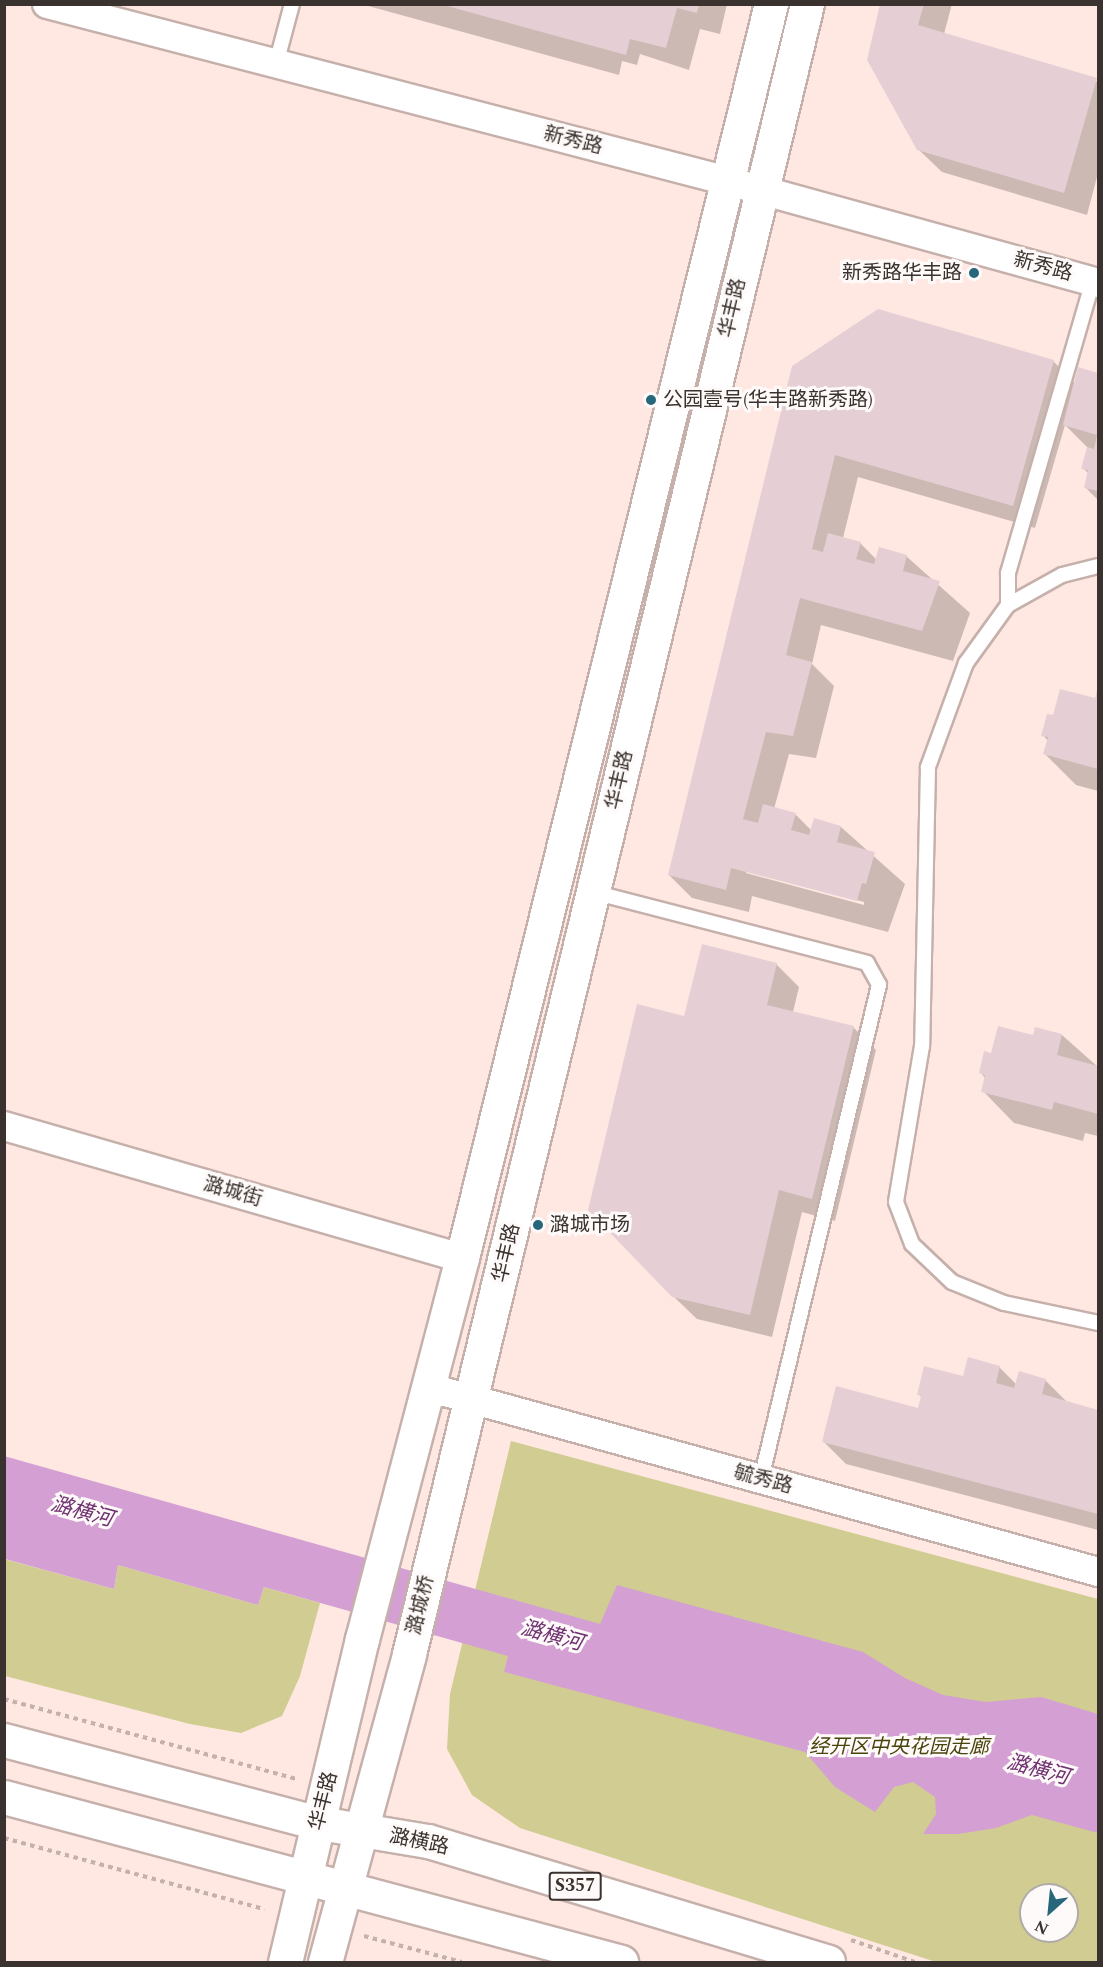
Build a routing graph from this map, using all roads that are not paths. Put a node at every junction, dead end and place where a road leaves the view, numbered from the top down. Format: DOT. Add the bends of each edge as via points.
graph roads {
  1 [pos="47,4"];
  2 [pos="292,4"];
  3 [pos="771,4"];
  4 [pos="807,4"];
  5 [pos="276,64"];
  6 [pos="728,181"];
  7 [pos="761,190"];
  8 [pos="1096,282"];
  9 [pos="1098,566"];
  10 [pos="1008,605"];
  11 [pos="593,892"];
  12 [pos="4,1126"];
  13 [pos="462,1258"];
  14 [pos="1098,1323"];
  15 [pos="427,1387"];
  16 [pos="472,1399"];
  17 [pos="761,1479"];
  18 [pos="433,1557"];
  19 [pos="1098,1572"];
  20 [pos="4,1740"];
  21 [pos="4,1797"];
  22 [pos="319,1823"];
  23 [pos="364,1831"];
  24 [pos="305,1880"];
  25 [pos="348,1891"];
  26 [pos="285,1962"];
  27 [pos="325,1962"];
  28 [pos="621,1962"];
  29 [pos="828,1962"];
  1 -- 5 [label="street, 新秀路"];
  2 -- 5 [label="lane"];
  3 -- 6 [label="street, 华丰路"];
  4 -- 7 [label="street, 华丰路"];
  5 -- 6 [label="street, 新秀路"];
  6 -- 7 [label="street, 新秀路"];
  6 -- 13 [label="street, 华丰路"];
  7 -- 8 [label="street, 新秀路"];
  7 -- 11 [label="street, 华丰路"];
  8 -- 10 [label="lane" via="1008,573"];
  9 -- 10 [label="lane" via="1062,575"];
  10 -- 14 [label="lane" via="966,663 928,767 922,1046 896,1202 912,1244 952,1282 1004,1303"];
  11 -- 16 [label="street, 华丰路"];
  11 -- 17 [label="lane" via="867,963 879,986"];
  12 -- 13 [label="street, 潞城街"];
  13 -- 15 [label="street, 华丰路"];
  15 -- 16 [label="street, 毓秀路"];
  15 -- 22 [label="street, 华丰路"];
  16 -- 17 [label="street, 毓秀路"];
  16 -- 18 [label="street, 华丰路"];
  17 -- 19 [label="street, 毓秀路"];
  18 -- 23 [label="street, 潞城桥"];
  20 -- 22 [label="street, 潞横路 / S357"];
  21 -- 24 [label="street"];
  22 -- 23 [label="street, 潞横路 / S357"];
  22 -- 24 [label="street, 华丰路"];
  23 -- 25 [label="street"];
  23 -- 29 [label="street, 潞横路 / S357" via="428,1841"];
  24 -- 25 [label="street"];
  24 -- 26 [label="street, 华丰路"];
  25 -- 27 [label="street"];
  25 -- 28 [label="street"];
}
